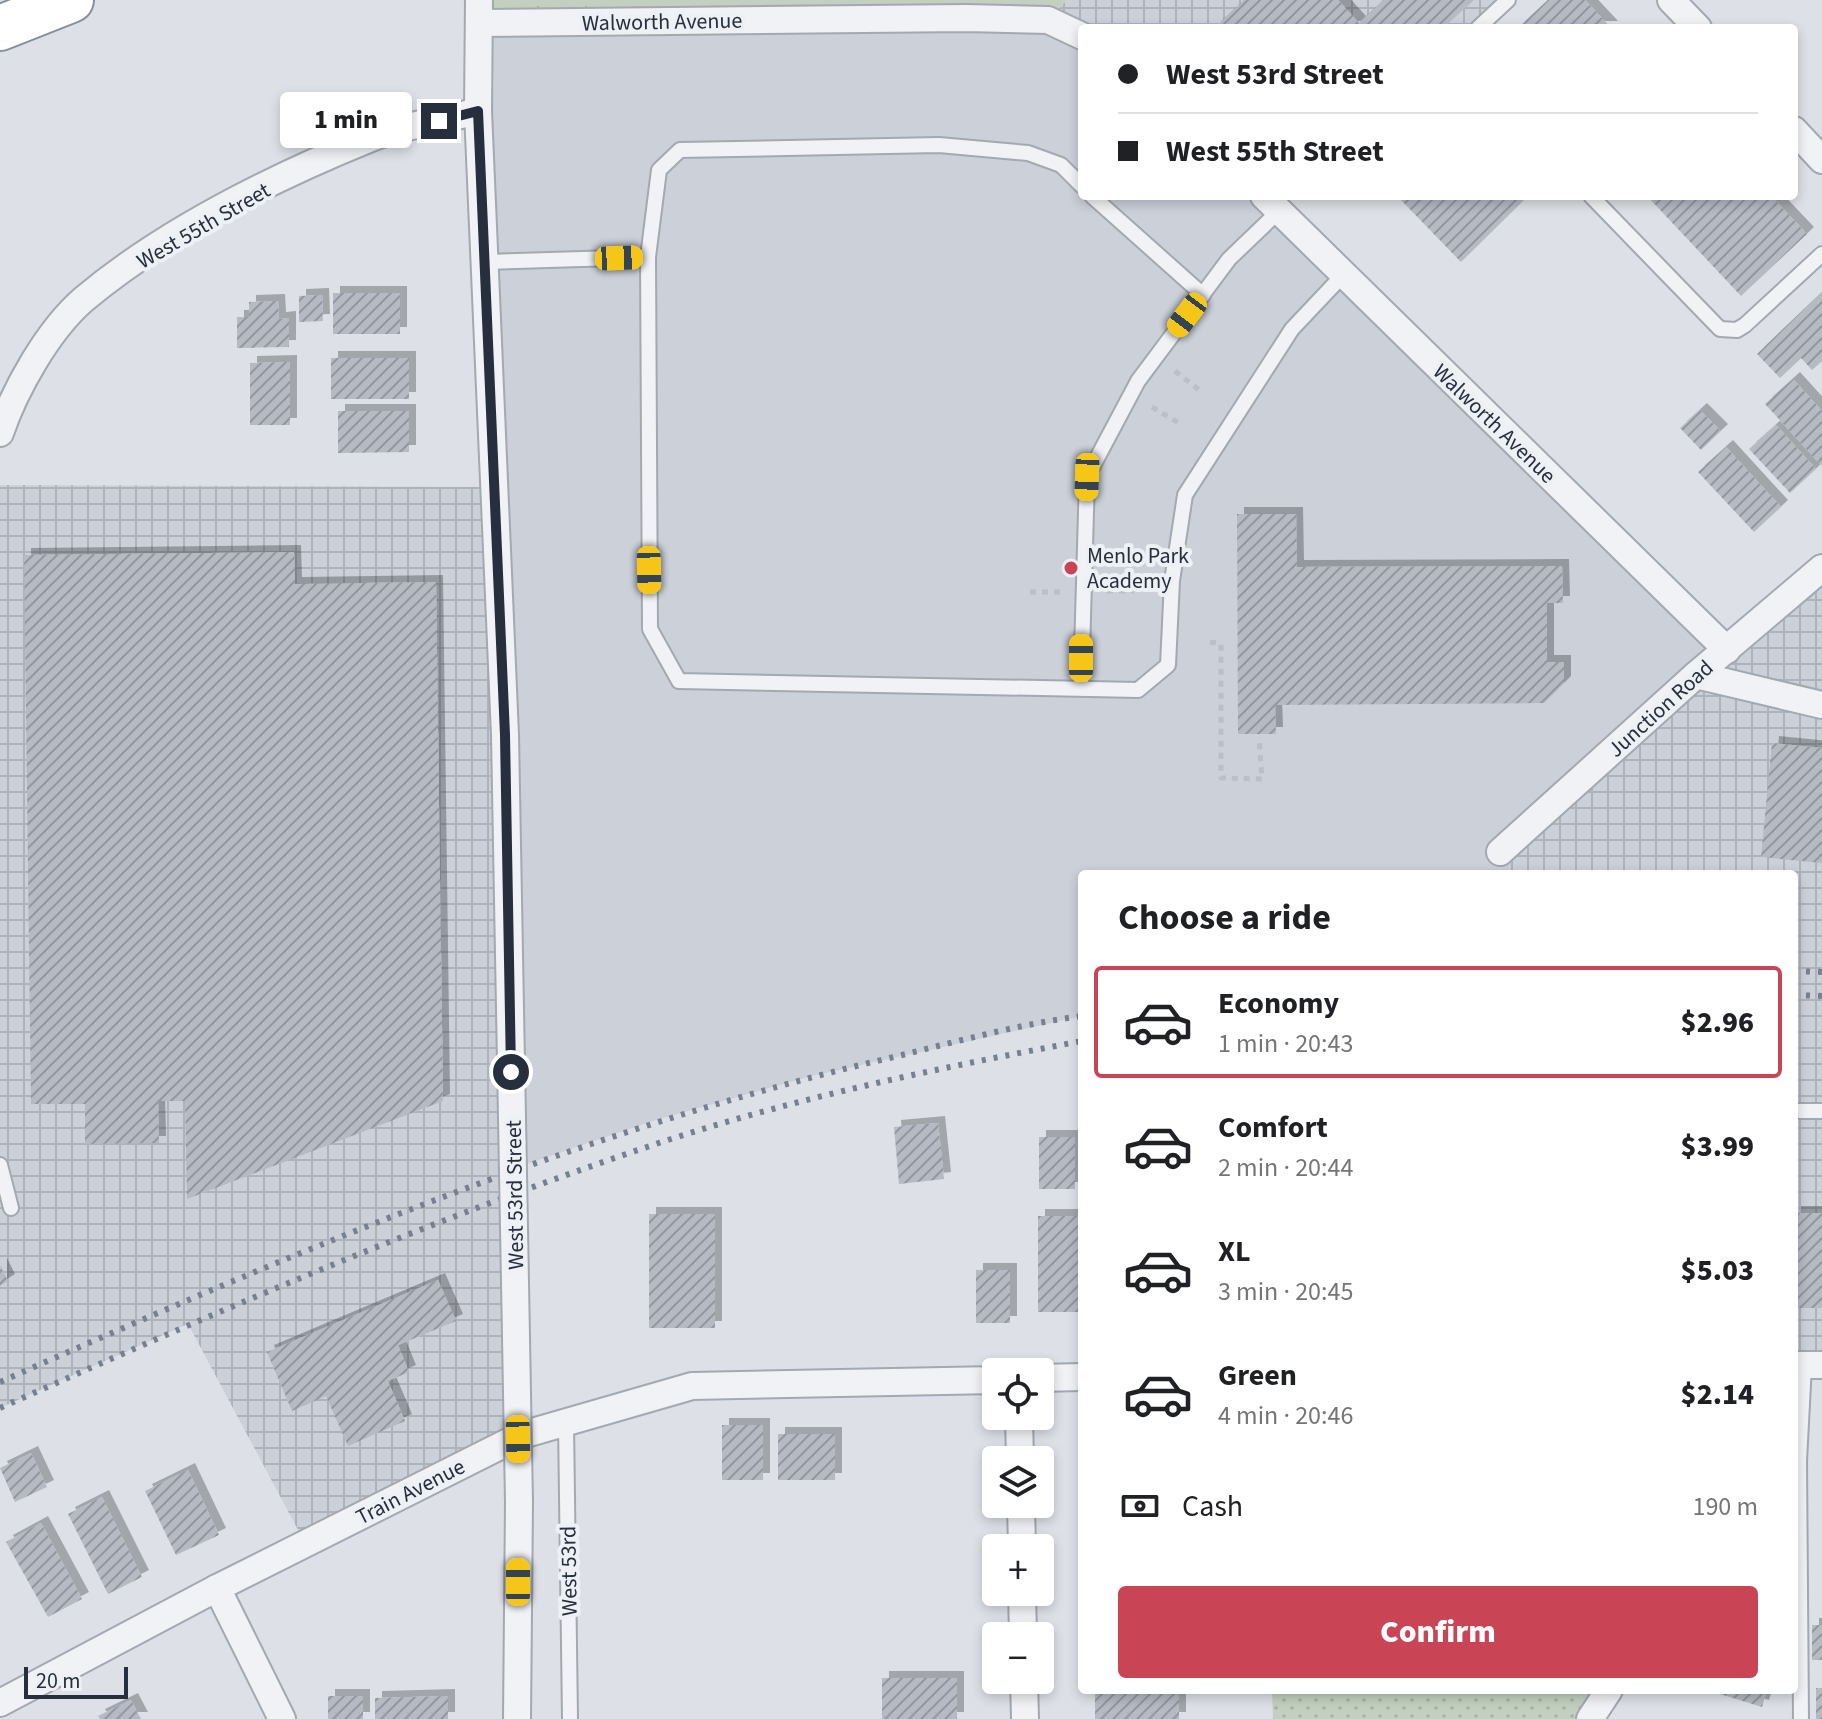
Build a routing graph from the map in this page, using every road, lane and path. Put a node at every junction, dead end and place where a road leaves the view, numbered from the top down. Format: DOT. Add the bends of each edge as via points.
graph roads {
  1 [pos="71,0"];
  2 [pos="1508,0"];
  3 [pos="1671,0"];
  4 [pos="479,11"];
  5 [pos="1482,24"];
  6 [pos="1694,24"];
  7 [pos="0,28"];
  8 [pos="1078,34"];
  9 [pos="478,111"];
  10 [pos="1798,134"];
  11 [pos="1822,160"];
  12 [pos="1078,182"];
  13 [pos="1096,200"];
  14 [pos="1595,200"];
  15 [pos="1272,203"];
  16 [pos="1822,254"];
  17 [pos="648,257"];
  18 [pos="485,262"];
  19 [pos="1344,274"];
  20 [pos="1203,295"];
  21 [pos="1156,357"];
  22 [pos="1203,393"];
  23 [pos="1131,395"];
  24 [pos="1182,425"];
  25 [pos="0,433"];
  26 [pos="1822,568"];
  27 [pos="1210,642"];
  28 [pos="1727,650"];
  29 [pos="1696,675"];
  30 [pos="1081,687"];
  31 [pos="1822,705"];
  32 [pos="1259,738"];
  33 [pos="1500,852"];
  34 [pos="1798,1111"];
  35 [pos="1822,1111"];
  36 [pos="0,1165"];
  37 [pos="11,1208"];
  38 [pos="1804,1370"];
  39 [pos="1078,1377"];
  40 [pos="1054,1378"];
  41 [pos="982,1380"];
  42 [pos="566,1422"];
  43 [pos="217,1588"];
  44 [pos="1024,1694"];
  45 [pos="1606,1694"];
  46 [pos="0,1703"];
  47 [pos="282,1719"];
  48 [pos="517,1719"];
  49 [pos="570,1719"];
  50 [pos="1025,1719"];
  51 [pos="1590,1719"];
  52 [pos="1801,1719"];
  1 -- 7 [label="highway"];
  2 -- 5 [label="lane"];
  3 -- 6 [label="street"];
  4 -- 8 [label="street, Walworth Avenue" via="1048,20"];
  4 -- 9 [label="street, West 53rd Street"];
  9 -- 18 [label="street, West 53rd Street"];
  9 -- 25 [label="street, West 55th Street" via="374,137 245,197 158,246 82,301 41,351 10,403"];
  10 -- 11 [label="street"];
  12 -- 17 [label="lane" via="1061,165 1028,153 969,147 680,150 659,170"];
  13 -- 20 [label="lane"];
  14 -- 16 [label="lane" via="1720,329 1745,325"];
  15 -- 19 [label="street, Walworth Avenue"];
  15 -- 20 [label="lane"];
  17 -- 18 [label="lane"];
  17 -- 30 [label="lane" via="650,629 679,681"];
  18 -- 48 [label="street, West 53rd Street, bridge" via="505,735 519,1502"];
  19 -- 28 [label="street, Walworth Avenue"];
  19 -- 30 [label="lane" via="1292,329 1185,495 1172,581 1168,665 1138,690"];
  20 -- 21 [label="lane"];
  21 -- 22 [label="path"];
  21 -- 23 [label="lane"];
  23 -- 24 [label="path"];
  23 -- 30 [label="lane" via="1087,477"];
  26 -- 28 [label="street, Junction Road"];
  27 -- 32 [label="path" via="1221,644 1221,778 1262,779"];
  28 -- 29 [label="street, Junction Road"];
  29 -- 31 [label="street"];
  29 -- 33 [label="street, Junction Road"];
  34 -- 35 [label="lane"];
  36 -- 37 [label="lane"];
  38 -- 52 [label="lane" via="1799,1461"];
  39 -- 40 [label="street"];
  41 -- 42 [label="street, Train Avenue" via="692,1386"];
  42 -- 43 [label="street, Train Avenue" via="522,1435"];
  42 -- 49 [label="lane, West 53rd"];
  43 -- 46 [label="street, Train Avenue"];
  43 -- 47 [label="street"];
  44 -- 50 [label="street"];
  45 -- 51 [label="street"];
}
